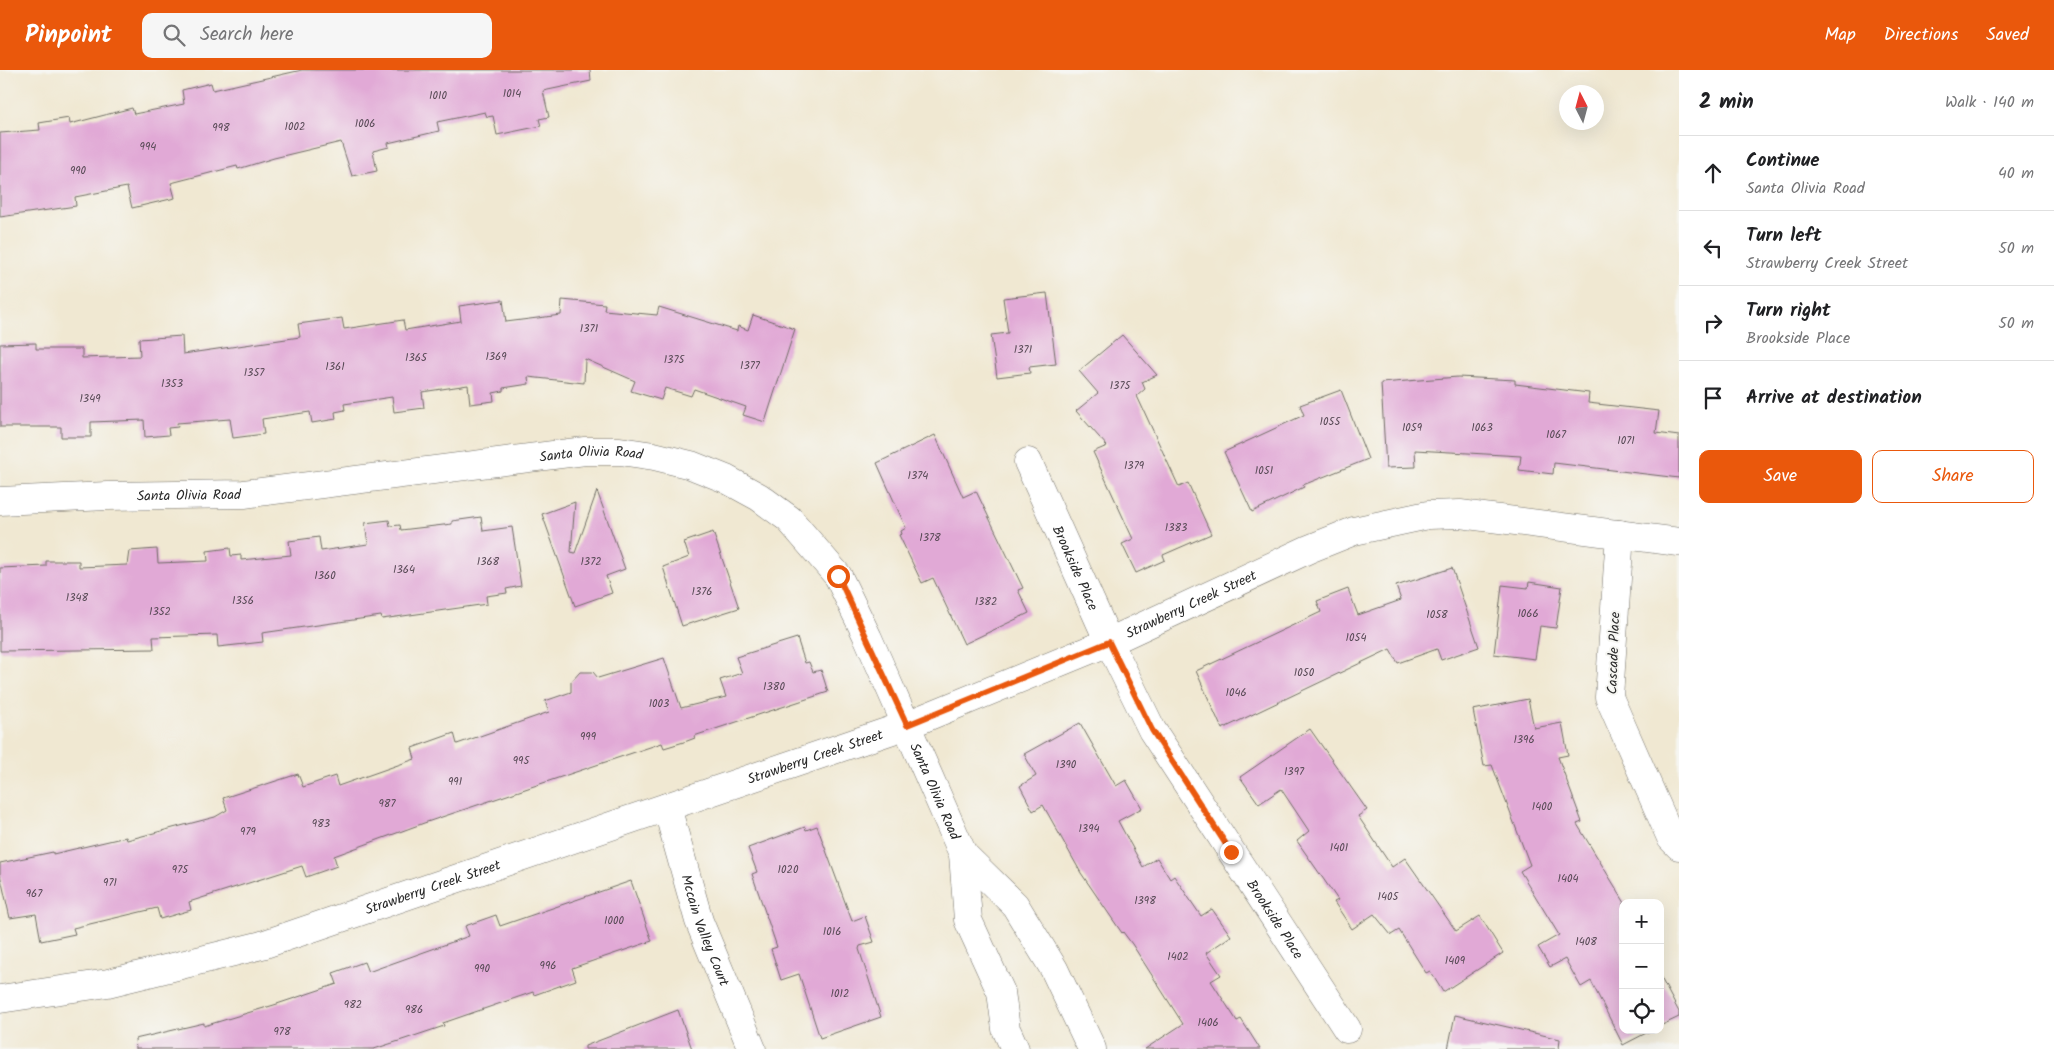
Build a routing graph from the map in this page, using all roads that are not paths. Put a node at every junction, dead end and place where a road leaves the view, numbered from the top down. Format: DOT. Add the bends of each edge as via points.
graph roads {
  1 [pos="1028,462"];
  2 [pos="0,502"];
  3 [pos="1620,534"];
  4 [pos="1679,542"];
  5 [pos="1109,642"];
  6 [pos="907,725"];
  7 [pos="667,808"];
  8 [pos="1679,846"];
  9 [pos="963,854"];
  10 [pos="0,999"];
  11 [pos="1347,1029"];
  12 [pos="752,1049"];
  13 [pos="1016,1049"];
  14 [pos="1092,1049"];
  1 -- 5 [label="street, Brookside Place"];
  2 -- 6 [label="street, Santa Olivia Road" via="244,494 585,451 620,451 691,465 759,497 789,519 838,576"];
  3 -- 4 [label="street, Strawberry Creek Street"];
  3 -- 5 [label="street, Strawberry Creek Street" via="1460,514 1402,520 1354,531 1309,549"];
  3 -- 8 [label="street, Cascade Place" via="1609,697 1671,838"];
  5 -- 6 [label="street, Strawberry Creek Street"];
  5 -- 11 [label="street, Brookside Place" via="1152,730"];
  6 -- 7 [label="street, Strawberry Creek Street"];
  6 -- 9 [label="street, Santa Olivia Road"];
  7 -- 10 [label="street, Strawberry Creek Street" via="262,945 108,983"];
  7 -- 12 [label="street, Mccain Valley Court" via="699,921"];
  9 -- 13 [label="street, Santa Olivia Road" via="968,920 1001,992 1006,1029"];
  9 -- 14 [label="street, Santa Olivia Road" via="1015,904 1054,969"];
}
